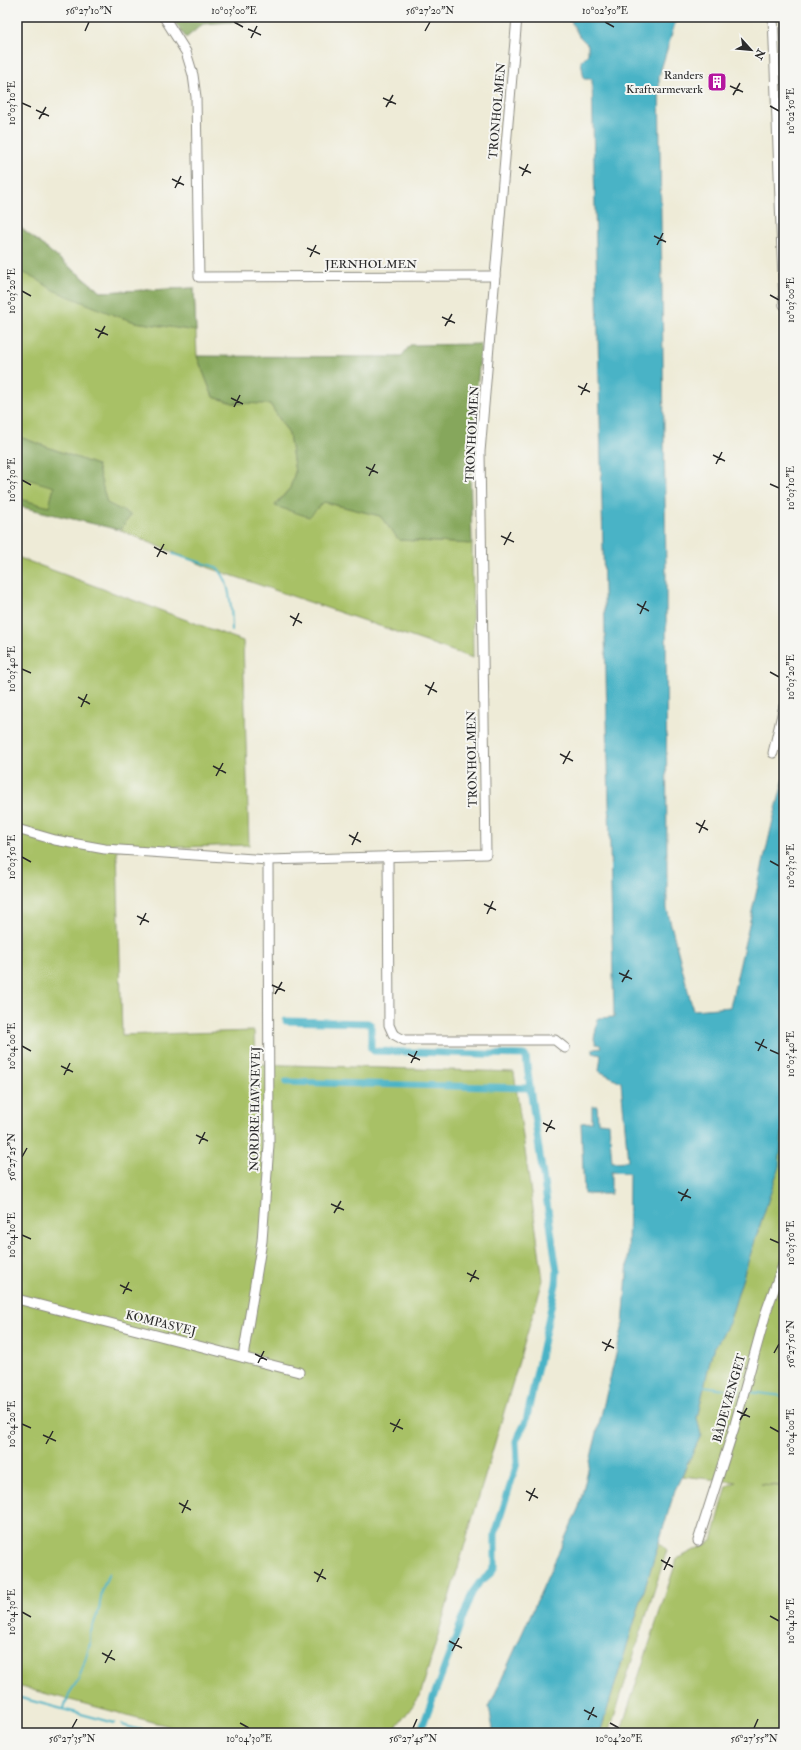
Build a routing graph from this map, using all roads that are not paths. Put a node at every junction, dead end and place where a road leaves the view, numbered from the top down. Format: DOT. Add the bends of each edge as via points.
graph roads {
  1 [pos="164,17"];
  2 [pos="517,17"];
  3 [pos="773,17"];
  4 [pos="495,276"];
  5 [pos="784,305"];
  6 [pos="784,706"];
  7 [pos="774,753"];
  8 [pos="17,829"];
  9 [pos="388,856"];
  10 [pos="268,860"];
  11 [pos="565,1048"];
  12 [pos="784,1262"];
  13 [pos="17,1299"];
  14 [pos="243,1357"];
  15 [pos="300,1372"];
  16 [pos="698,1541"];
  1 -- 4 [label="street, JERNHOLMEN" via="186,52 193,74 196,97 199,277"];
  2 -- 4 [label="street, TRONHOLMEN"];
  3 -- 5 [label="street"];
  4 -- 9 [label="street, TRONHOLMEN" via="480,452 486,854"];
  6 -- 7 [label="street"];
  8 -- 10 [label="street" via="55,840 105,849"];
  9 -- 10 [label="street"];
  9 -- 11 [label="street" via="389,1025 393,1034 404,1040 555,1040"];
  10 -- 14 [label="street, NORDRE HAVNEVEJ" via="269,1144 262,1241"];
  12 -- 16 [label="street, BÅDEVÆNGET" via="767,1309 734,1428"];
  13 -- 14 [label="street, KOMPASVEJ"];
  14 -- 15 [label="street, KOMPASVEJ"];
}
